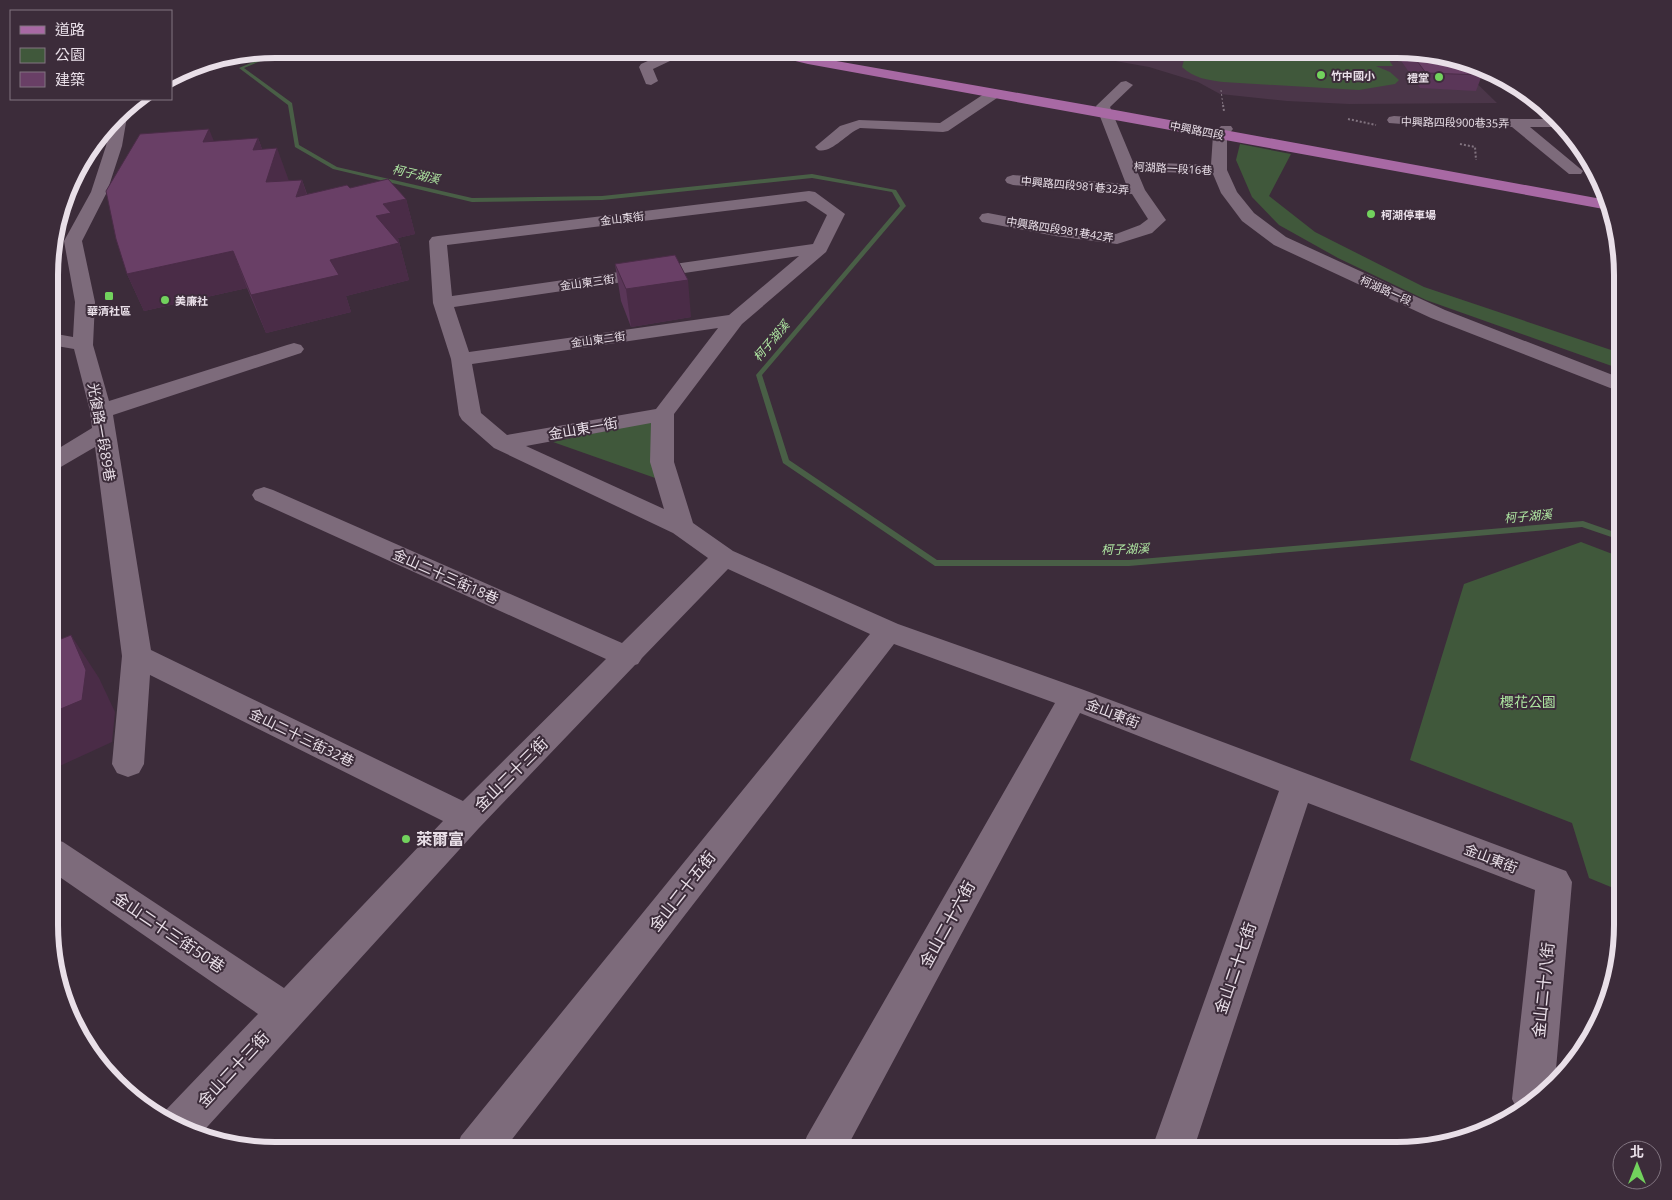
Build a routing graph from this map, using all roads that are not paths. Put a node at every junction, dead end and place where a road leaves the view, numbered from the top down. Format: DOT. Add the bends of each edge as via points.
graph roads {
  1 [pos="666,58"];
  2 [pos="802,58"];
  3 [pos="651,81"];
  4 [pos="1126,85"];
  5 [pos="985,88"];
  6 [pos="1104,109"];
  7 [pos="1394,120"];
  8 [pos="1516,123"];
  9 [pos="1553,123"];
  10 [pos="118,124"];
  11 [pos="1223,132"];
  12 [pos="824,147"];
  13 [pos="1127,166"];
  14 [pos="1218,170"];
  15 [pos="1575,171"];
  16 [pos="1013,180"];
  17 [pos="1137,190"];
  18 [pos="1587,199"];
  19 [pos="1601,199"];
  20 [pos="1602,203"];
  21 [pos="988,218"];
  22 [pos="820,248"];
  23 [pos="443,303"];
  24 [pos="735,320"];
  25 [pos="58,340"];
  26 [pos="83,345"];
  27 [pos="294,349"];
  28 [pos="461,359"];
  29 [pos="1614,383"];
  30 [pos="663,414"];
  31 [pos="102,421"];
  32 [pos="502,443"];
  33 [pos="58,457"];
  34 [pos="264,495"];
  35 [pos="682,527"];
  36 [pos="724,557"];
  37 [pos="888,632"];
  38 [pos="137,656"];
  39 [pos="628,657"];
  40 [pos="1073,698"];
  41 [pos="128,764"];
  42 [pos="1298,785"];
  43 [pos="467,818"];
  44 [pos="58,857"];
  45 [pos="1554,882"];
  46 [pos="287,1012"];
  47 [pos="1533,1095"];
  48 [pos="183,1122"];
  49 [pos="483,1142"];
  50 [pos="827,1142"];
  51 [pos="1175,1142"];
  1 -- 3 [label="street" via="646,67"];
  2 -- 5 [label="main road, 中興路四段"];
  4 -- 6 [label="street"];
  5 -- 6 [label="main road, 中興路四段"];
  5 -- 12 [label="street" via="943,128 859,124 845,129"];
  6 -- 11 [label="main road, 中興路四段"];
  6 -- 13 [label="street"];
  7 -- 8 [label="street, 中興路四段900巷35弄"];
  8 -- 9 [label="street, 中興路四段900巷35弄"];
  8 -- 15 [label="street, 中興路四段900巷35弄"];
  10 -- 26 [label="street, 光復路一段89巷" via="99,192 73,241 85,302"];
  11 -- 14 [label="street, 柯湖路一段"];
  11 -- 18 [label="main road, 中興路四段"];
  13 -- 14 [label="street, 柯湖路一段16巷"];
  13 -- 17 [label="street"];
  14 -- 29 [label="street, 柯湖路一段" via="1229,193 1248,217 1280,241 1438,314"];
  16 -- 17 [label="street, 中興路四段981巷32弄"];
  17 -- 21 [label="street, 中興路四段981巷42弄" via="1157,220 1146,230 1117,239"];
  18 -- 19 [label="main road, 中興路四段"];
  18 -- 20 [label="main road, 中興路四段"];
  22 -- 23 [label="street, 金山東三街"];
  22 -- 23 [label="street, 金山東街" via="836,214 809,196 438,241"];
  22 -- 24 [label="street, 金山東街"];
  23 -- 28 [label="street, 金山東街"];
  24 -- 28 [label="street, 金山東二街"];
  24 -- 30 [label="street, 金山東街"];
  25 -- 26 [label="street"];
  26 -- 31 [label="street, 光復路一段89巷"];
  27 -- 31 [label="street"];
  28 -- 32 [label="street, 金山東街" via="470,415"];
  30 -- 32 [label="street, 金山東一街"];
  30 -- 35 [label="street" via="662,462"];
  31 -- 33 [label="street"];
  31 -- 38 [label="street, 光復路一段89巷"];
  32 -- 35 [label="street, 金山東街"];
  34 -- 39 [label="street, 金山二十三街18巷"];
  35 -- 36 [label="street, 金山東街"];
  36 -- 37 [label="street, 金山東街"];
  36 -- 39 [label="street, 金山二十三街"];
  37 -- 40 [label="street, 金山東街"];
  37 -- 49 [label="street, 金山二十五街"];
  38 -- 41 [label="street, 光復路一段89巷"];
  38 -- 43 [label="street, 金山二十三街32巷"];
  39 -- 43 [label="street, 金山二十三街"];
  40 -- 42 [label="street, 金山東街"];
  40 -- 50 [label="street, 金山二十六街"];
  42 -- 45 [label="street, 金山東街"];
  42 -- 51 [label="street, 金山二十七街"];
  43 -- 46 [label="street, 金山二十三街"];
  44 -- 46 [label="street, 金山二十三街50巷"];
  45 -- 47 [label="street, 金山二十八街"];
  46 -- 48 [label="street, 金山二十三街"];
}
